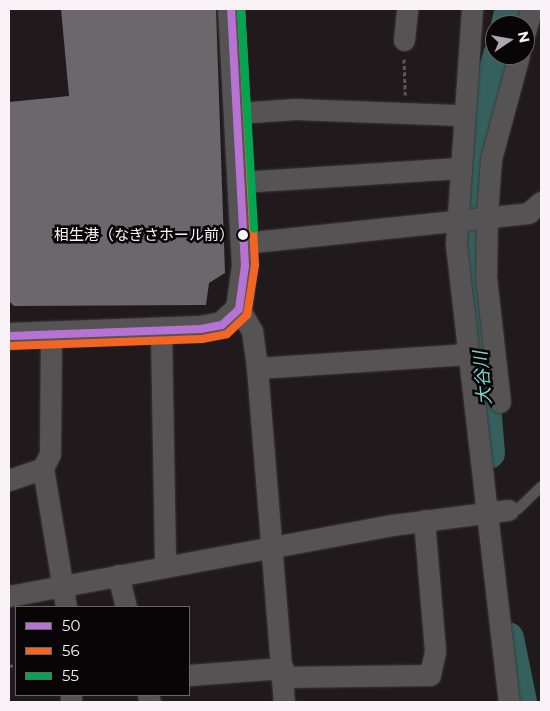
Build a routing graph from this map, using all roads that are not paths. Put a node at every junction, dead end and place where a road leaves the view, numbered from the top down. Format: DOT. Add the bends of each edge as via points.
graph roads {
  1 [pos="231,9"];
  2 [pos="407,9"];
  3 [pos="472,9"];
  4 [pos="404,40"];
  5 [pos="516,65"];
  6 [pos="238,113"];
  7 [pos="462,115"];
  8 [pos="459,168"];
  9 [pos="241,182"];
  10 [pos="541,202"];
  11 [pos="472,218"];
  12 [pos="244,243"];
  13 [pos="239,309"];
  14 [pos="162,331"];
  15 [pos="52,335"];
  16 [pos="9,336"];
  17 [pos="469,354"];
  18 [pos="257,368"];
  19 [pos="500,402"];
  20 [pos="43,468"];
  21 [pos="9,480"];
  22 [pos="541,487"];
  23 [pos="494,512"];
  24 [pos="424,520"];
  25 [pos="273,548"];
  26 [pos="165,566"];
  27 [pos="118,575"];
  28 [pos="62,586"];
  29 [pos="9,596"];
  30 [pos="66,606"];
  31 [pos="126,606"];
  32 [pos="283,672"];
  33 [pos="190,675"];
  34 [pos="284,702"];
  35 [pos="509,702"];
  1 -- 6 [label="street"];
  2 -- 4 [label="street"];
  3 -- 7 [label="street"];
  5 -- 11 [label="street"];
  6 -- 7 [label="street" via="295,109"];
  6 -- 9 [label="street"];
  7 -- 8 [label="street"];
  8 -- 9 [label="street"];
  8 -- 11 [label="street"];
  9 -- 12 [label="street"];
  10 -- 11 [label="street" via="528,213"];
  11 -- 12 [label="street"];
  11 -- 17 [label="street"];
  11 -- 19 [label="street" via="486,278"];
  12 -- 13 [label="street" via="245,293"];
  13 -- 14 [label="street" via="222,325"];
  13 -- 18 [label="street" via="252,331"];
  14 -- 15 [label="street"];
  14 -- 26 [label="street"];
  15 -- 16 [label="street"];
  15 -- 20 [label="street" via="50,454"];
  17 -- 18 [label="street"];
  17 -- 23 [label="street"];
  18 -- 25 [label="street"];
  20 -- 21 [label="street"];
  20 -- 28 [label="street"];
  22 -- 23 [label="lane" via="518,508"];
  23 -- 24 [label="street"];
  23 -- 35 [label="street"];
  24 -- 25 [label="street"];
  24 -- 32 [label="street" via="435,651 430,674"];
  25 -- 26 [label="street"];
  25 -- 32 [label="street"];
  26 -- 27 [label="street"];
  27 -- 28 [label="street"];
  27 -- 31 [label="street"];
  28 -- 29 [label="street"];
  28 -- 30 [label="street"];
  32 -- 33 [label="street"];
  32 -- 34 [label="street"];
}
